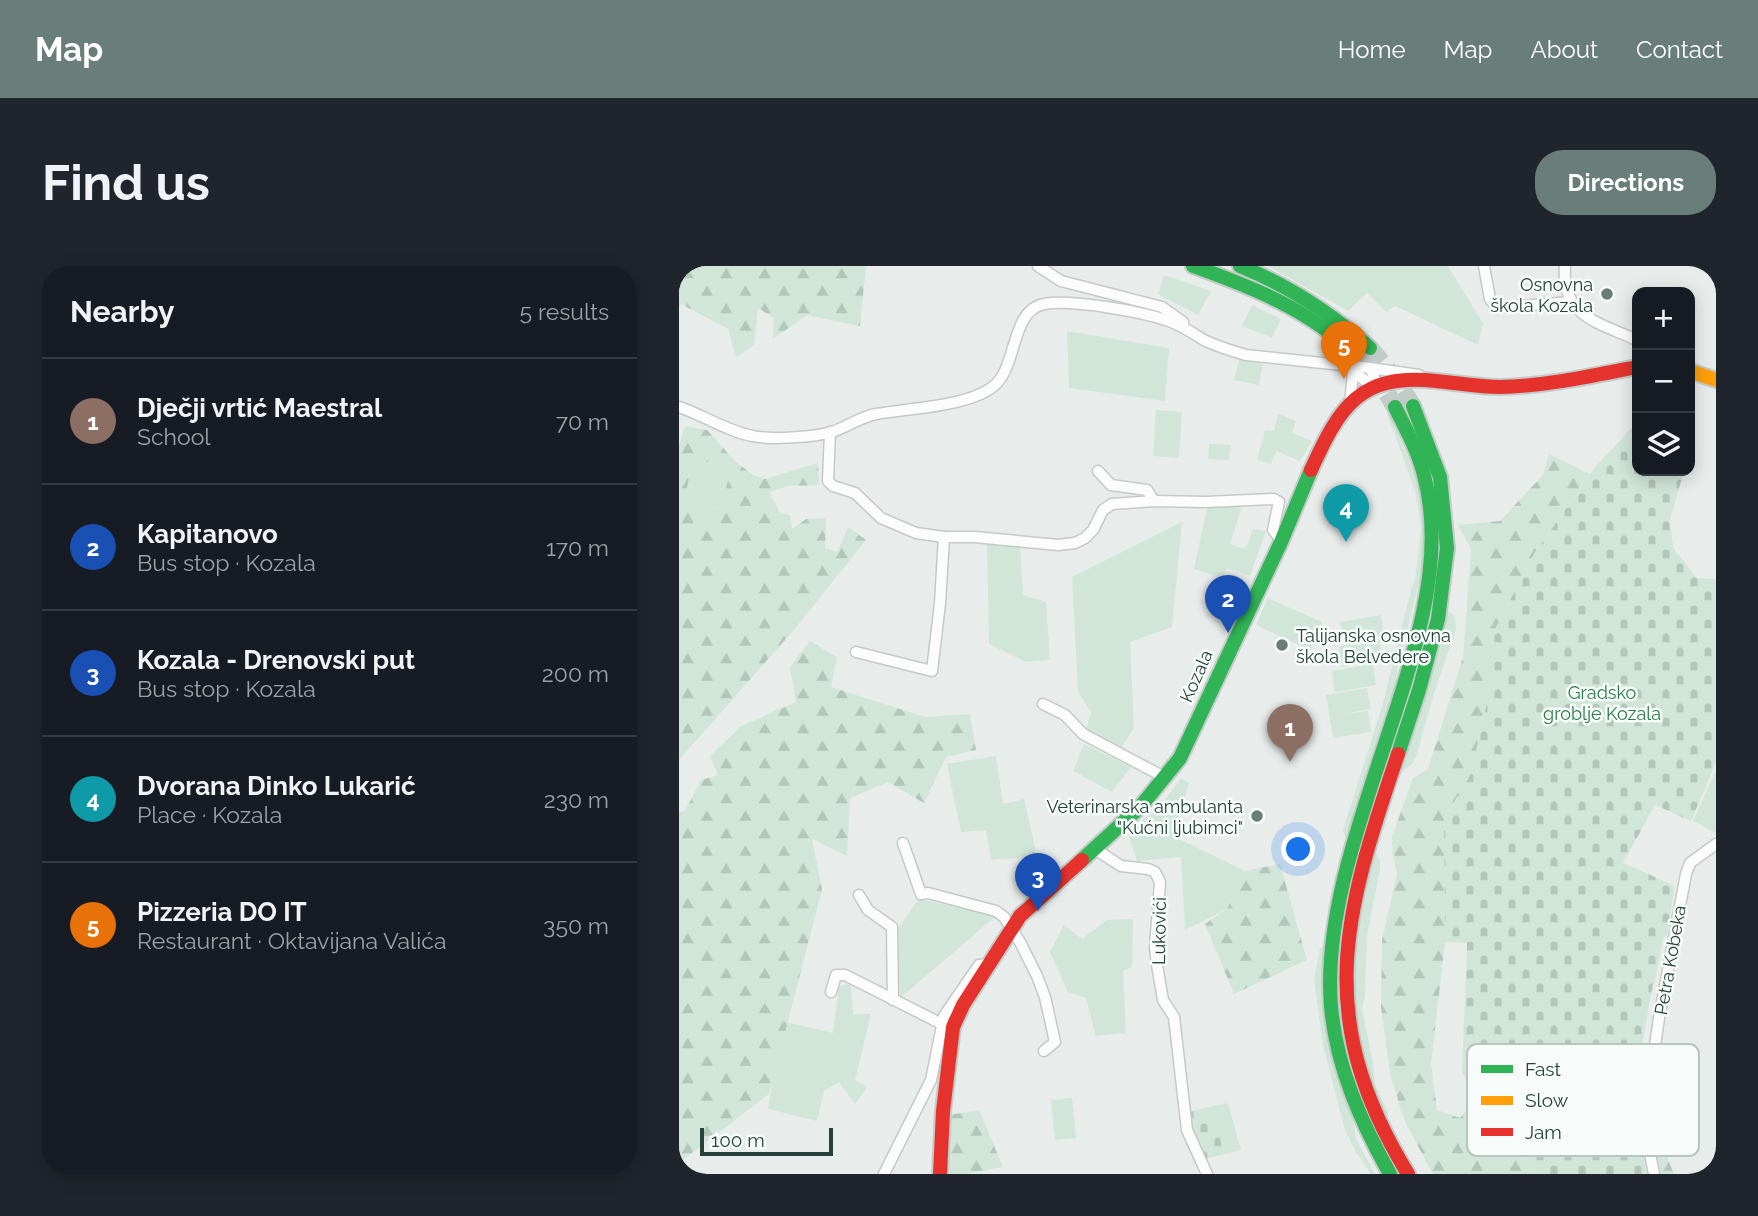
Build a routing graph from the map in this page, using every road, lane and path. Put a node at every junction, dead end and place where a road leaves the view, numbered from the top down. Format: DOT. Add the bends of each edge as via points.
graph roads {
  1 [pos="1038,266"];
  2 [pos="1193,266"];
  3 [pos="1240,266"];
  4 [pos="1484,266"];
  5 [pos="1565,266"];
  6 [pos="1570,302"];
  7 [pos="1187,328"];
  8 [pos="1632,338"];
  9 [pos="1370,348"];
  10 [pos="1353,352"];
  11 [pos="1370,368"];
  12 [pos="1632,369"];
  13 [pos="1351,370"];
  14 [pos="1695,373"];
  15 [pos="1716,379"];
  16 [pos="1439,382"];
  17 [pos="1373,387"];
  18 [pos="1350,402"];
  19 [pos="1413,406"];
  20 [pos="679,407"];
  21 [pos="1395,407"];
  22 [pos="830,432"];
  23 [pos="1098,471"];
  24 [pos="1154,500"];
  25 [pos="944,537"];
  26 [pos="1282,540"];
  27 [pos="856,652"];
  28 [pos="1043,704"];
  29 [pos="1165,778"];
  30 [pos="903,843"];
  31 [pos="1716,844"];
  32 [pos="1095,849"];
  33 [pos="859,895"];
  34 [pos="1010,928"];
  35 [pos="988,964"];
  36 [pos="831,992"];
  37 [pos="893,1000"];
  38 [pos="942,1024"];
  39 [pos="1655,1044"];
  40 [pos="1044,1051"];
  41 [pos="1650,1156"];
  42 [pos="884,1174"];
  43 [pos="940,1174"];
  44 [pos="1207,1174"];
  45 [pos="1390,1174"];
  46 [pos="1408,1174"];
  47 [pos="1654,1174"];
  1 -- 7 [label="street" via="1061,281 1162,307"];
  2 -- 10 [label="main road" via="1296,308"];
  3 -- 9 [label="main road" via="1318,304"];
  4 -- 6 [label="street" via="1490,299 1497,308"];
  5 -- 6 [label="street"];
  6 -- 8 [label="street" via="1600,326"];
  7 -- 13 [label="street" via="1205,341 1246,355"];
  7 -- 22 [label="street" via="1114,309 1041,304 1024,317 1006,370 994,386 942,406 875,414"];
  11 -- 13 [label="street"];
  11 -- 16 [label="street"];
  11 -- 17 [label="street"];
  12 -- 16 [label="main road, Kozala" via="1532,385"];
  13 -- 17 [label="street"];
  13 -- 18 [label="street"];
  14 -- 15 [label="main road"];
  16 -- 17 [label="main road, Kozala"];
  17 -- 18 [label="main road, Kozala"];
  18 -- 26 [label="main road, Kozala" via="1334,425"];
  19 -- 46 [label="main road" via="1443,488 1449,548 1446,588 1358,886 1345,975 1348,1025 1358,1072 1381,1130"];
  20 -- 22 [label="street" via="751,436"];
  21 -- 45 [label="main road" via="1413,442 1430,499 1431,579 1415,648 1347,866 1335,922 1330,982 1342,1070 1361,1123"];
  22 -- 25 [label="street" via="827,475 833,486 855,493 881,518 916,533"];
  23 -- 24 [label="street" via="1111,485 1147,490"];
  24 -- 25 [label="street" via="1112,504 1103,510 1086,538 1075,543"];
  24 -- 26 [label="street" via="1274,499 1279,507 1273,530"];
  25 -- 27 [label="street" via="932,671"];
  26 -- 29 [label="main road, Kozala" via="1180,758"];
  28 -- 29 [label="street" via="1065,715 1083,734"];
  29 -- 32 [label="main road, Kozala"];
  30 -- 34 [label="street" via="921,894 996,911"];
  31 -- 39 [label="street, Petra Kobeka" via="1688,866"];
  32 -- 34 [label="main road, Kozala"];
  32 -- 44 [label="street, Lukovići" via="1121,866 1155,872 1160,882 1157,965 1163,1000 1174,1017 1187,1130"];
  33 -- 37 [label="street" via="868,910 892,927"];
  34 -- 35 [label="main road, Kozala"];
  34 -- 40 [label="street" via="1045,997 1055,1042"];
  35 -- 38 [label="street" via="974,971"];
  35 -- 43 [label="main road, Kozala" via="959,1012 951,1035"];
  36 -- 37 [label="street" via="836,975 845,975"];
  37 -- 38 [label="street"];
  38 -- 42 [label="street" via="931,1080"];
  41 -- 47 [label="street, Petra Kobeka"];
}
